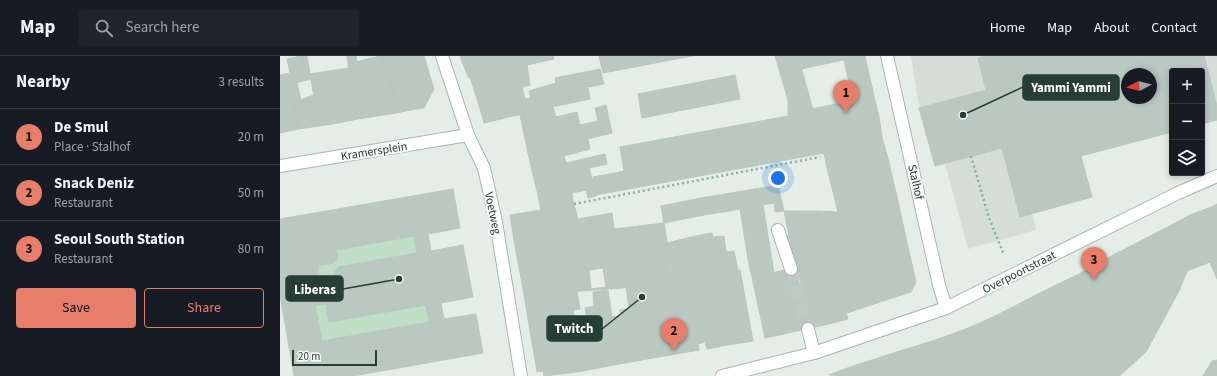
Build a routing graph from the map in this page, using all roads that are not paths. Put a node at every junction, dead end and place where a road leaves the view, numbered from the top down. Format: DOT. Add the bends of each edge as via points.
graph roads {
  1 [pos="442,56"];
  2 [pos="887,56"];
  3 [pos="468,135"];
  4 [pos="280,166"];
  5 [pos="1217,176"];
  6 [pos="778,230"];
  7 [pos="791,269"];
  8 [pos="946,308"];
  9 [pos="808,329"];
  10 [pos="814,353"];
  11 [pos="521,376"];
  12 [pos="722,376"];
  1 -- 3 [label="street, Voetweg"];
  2 -- 8 [label="street, Stalhof"];
  3 -- 4 [label="street, Kramersplein"];
  3 -- 11 [label="street, Voetweg" via="484,168 496,222"];
  5 -- 8 [label="street, Overpoortstraat"];
  6 -- 7 [label="street"];
  8 -- 10 [label="street, Overpoortstraat"];
  9 -- 10 [label="street"];
  10 -- 12 [label="street, Overpoortstraat"];
}
